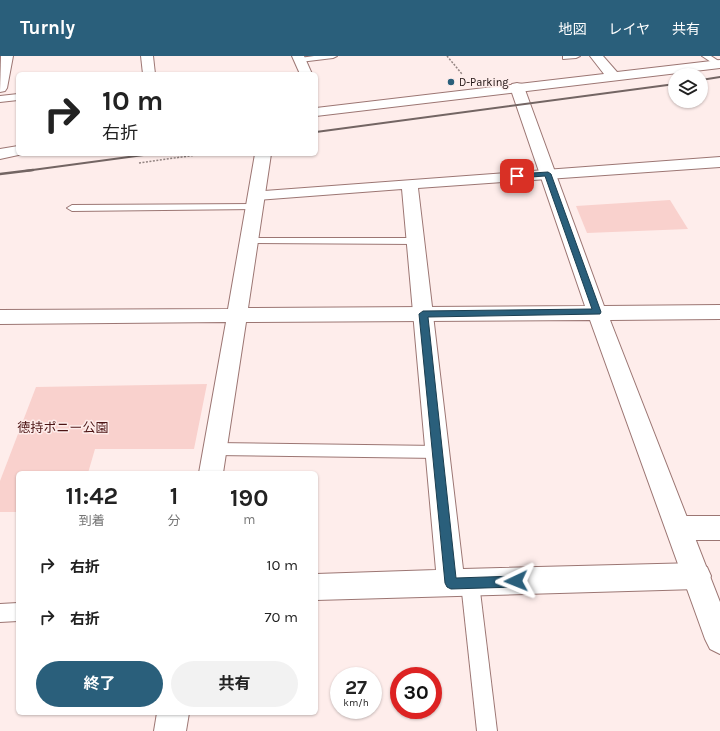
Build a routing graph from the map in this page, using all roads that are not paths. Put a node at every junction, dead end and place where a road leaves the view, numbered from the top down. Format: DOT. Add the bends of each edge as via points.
graph roads {
  1 [pos="7,56"];
  2 [pos="147,56"];
  3 [pos="333,56"];
  4 [pos="576,56"];
  5 [pos="566,57"];
  6 [pos="299,58"];
  7 [pos="599,58"];
  8 [pos="715,63"];
  9 [pos="2,71"];
  10 [pos="149,72"];
  11 [pos="305,72"];
  12 [pos="613,76"];
  13 [pos="517,87"];
  14 [pos="0,88"];
  15 [pos="16,97"];
  16 [pos="0,99"];
  17 [pos="319,108"];
  18 [pos="16,151"];
  19 [pos="0,154"];
  20 [pos="263,156"];
  21 [pos="720,162"];
  22 [pos="548,174"];
  23 [pos="410,184"];
  24 [pos="256,201"];
  25 [pos="72,208"];
  26 [pos="249,241"];
  27 [pos="416,241"];
  28 [pos="597,312"];
  29 [pos="720,312"];
  30 [pos="423,314"];
  31 [pos="235,316"];
  32 [pos="0,317"];
  33 [pos="215,450"];
  34 [pos="438,452"];
  35 [pos="211,471"];
  36 [pos="680,528"];
  37 [pos="720,528"];
  38 [pos="697,576"];
  39 [pos="461,583"];
  40 [pos="318,587"];
  41 [pos="0,612"];
  42 [pos="16,612"];
  43 [pos="716,615"];
  44 [pos="720,639"];
  45 [pos="173,715"];
  46 [pos="170,731"];
  47 [pos="488,731"];
  1 -- 9 [label="street"];
  2 -- 10 [label="street"];
  3 -- 6 [label="lane"];
  4 -- 5 [label="lane"];
  6 -- 11 [label="street"];
  7 -- 12 [label="street"];
  8 -- 12 [label="street"];
  9 -- 14 [label="street"];
  12 -- 13 [label="street"];
  13 -- 17 [label="street"];
  13 -- 22 [label="street"];
  15 -- 16 [label="lane"];
  18 -- 19 [label="street"];
  20 -- 24 [label="street"];
  21 -- 22 [label="street"];
  22 -- 23 [label="street"];
  22 -- 28 [label="street"];
  23 -- 24 [label="street"];
  23 -- 27 [label="street"];
  24 -- 25 [label="lane"];
  24 -- 26 [label="street"];
  26 -- 27 [label="lane"];
  26 -- 31 [label="street"];
  27 -- 30 [label="street"];
  28 -- 29 [label="street"];
  28 -- 30 [label="street"];
  28 -- 36 [label="street"];
  30 -- 31 [label="street"];
  30 -- 34 [label="street"];
  31 -- 32 [label="street"];
  31 -- 33 [label="street"];
  33 -- 34 [label="lane"];
  33 -- 35 [label="street"];
  34 -- 39 [label="street"];
  36 -- 37 [label="street"];
  36 -- 38 [label="street"];
  38 -- 39 [label="street"];
  38 -- 43 [label="street"];
  39 -- 40 [label="street"];
  39 -- 47 [label="lane"];
  41 -- 42 [label="lane"];
  43 -- 44 [label="street"];
  45 -- 46 [label="street"];
}
